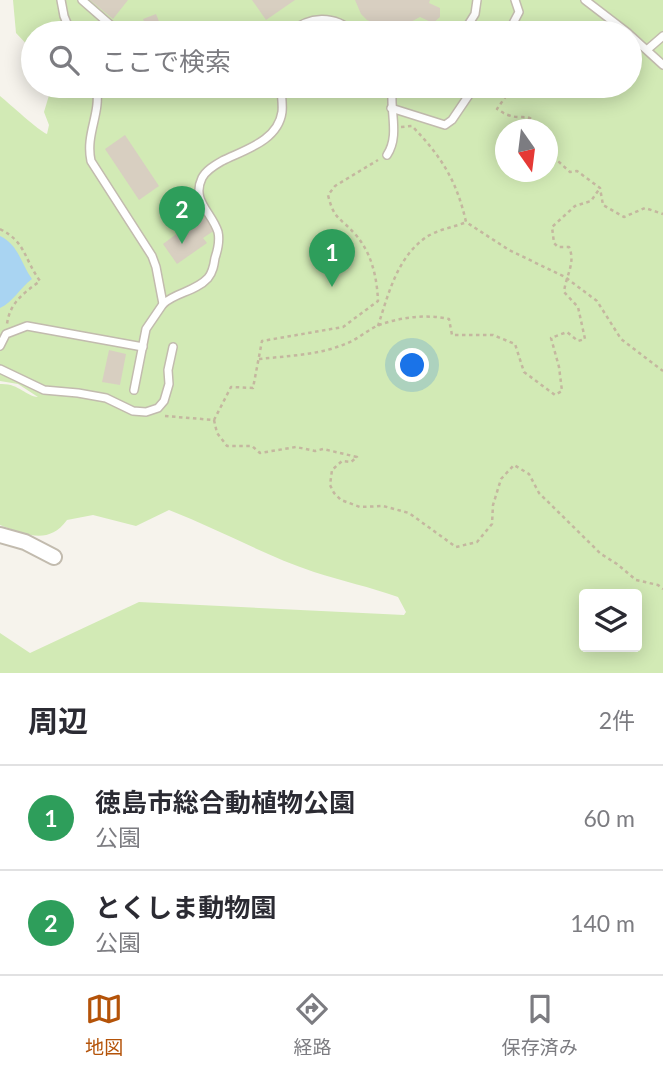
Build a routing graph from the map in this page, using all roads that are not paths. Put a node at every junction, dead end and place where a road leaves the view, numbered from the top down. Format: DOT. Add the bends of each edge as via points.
graph roads {
  1 [pos="61,0"];
  2 [pos="82,0"];
  3 [pos="477,0"];
  4 [pos="515,0"];
  5 [pos="586,0"];
  6 [pos="66,21"];
  7 [pos="106,21"];
  8 [pos="307,21"];
  9 [pos="330,21"];
  10 [pos="471,21"];
  11 [pos="514,21"];
  12 [pos="613,21"];
  13 [pos="663,36"];
  14 [pos="642,44"];
  15 [pos="648,49"];
  16 [pos="663,65"];
  17 [pos="98,98"];
  18 [pos="281,98"];
  19 [pos="392,98"];
  20 [pos="467,98"];
  21 [pos="391,108"];
  22 [pos="387,155"];
  23 [pos="163,304"];
  24 [pos="0,346"];
  25 [pos="143,346"];
  26 [pos="173,348"];
  27 [pos="0,369"];
  28 [pos="134,390"];
  29 [pos="0,535"];
  30 [pos="54,557"];
  1 -- 6 [label="lane"];
  2 -- 7 [label="lane"];
  3 -- 10 [label="lane"];
  4 -- 11 [label="lane" via="519,12"];
  5 -- 12 [label="lane"];
  8 -- 9 [label="lane"];
  13 -- 15 [label="lane"];
  14 -- 15 [label="lane"];
  15 -- 16 [label="lane"];
  17 -- 23 [label="lane" via="89,142 91,161 152,256"];
  18 -- 23 [label="lane" via="282,112 274,131 202,178 200,199 219,241 212,272 189,292"];
  19 -- 21 [label="lane"];
  20 -- 21 [label="lane" via="445,125"];
  21 -- 22 [label="lane" via="393,146"];
  23 -- 25 [label="lane" via="146,329"];
  24 -- 25 [label="lane" via="6,334 27,326"];
  25 -- 28 [label="lane"];
  26 -- 27 [label="lane" via="164,401 146,412 106,398 44,390"];
  29 -- 30 [label="street"];
}
